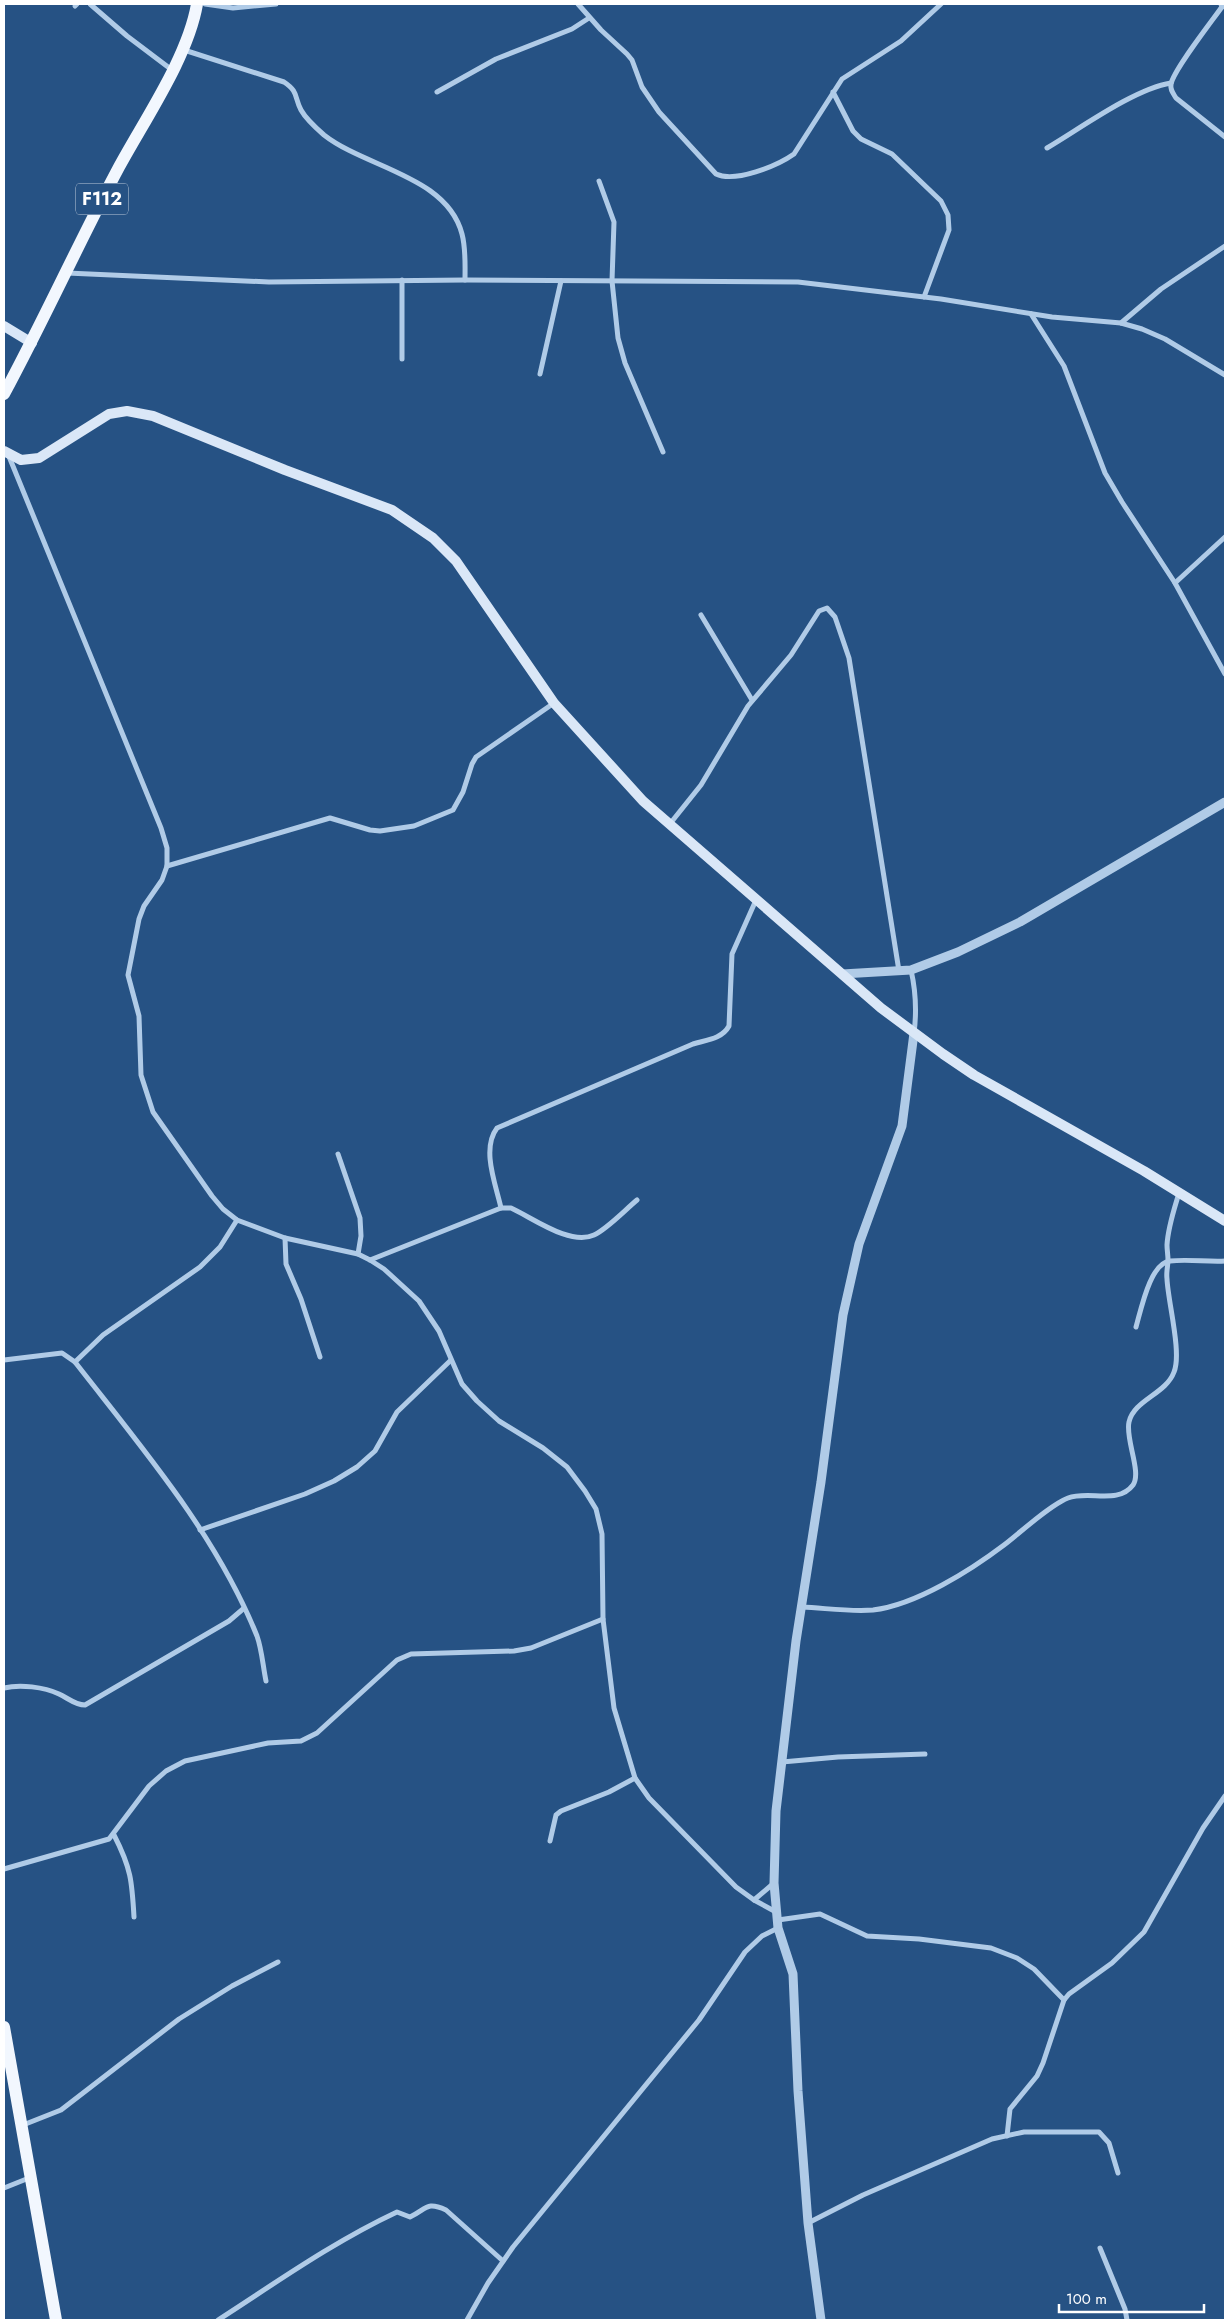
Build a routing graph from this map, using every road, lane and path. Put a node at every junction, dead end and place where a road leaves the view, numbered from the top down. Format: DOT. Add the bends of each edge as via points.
graph roads {
  1 [pos="90,4"];
  2 [pos="197,4"];
  3 [pos="205,4"];
  4 [pos="276,4"];
  5 [pos="578,4"];
  6 [pos="941,4"];
  7 [pos="1224,4"];
  8 [pos="589,18"];
  9 [pos="182,49"];
  10 [pos="172,70"];
  11 [pos="1171,83"];
  12 [pos="437,92"];
  13 [pos="834,92"];
  14 [pos="1225,137"];
  15 [pos="1047,148"];
  16 [pos="600,181"];
  17 [pos="1225,246"];
  18 [pos="65,273"];
  19 [pos="402,280"];
  20 [pos="465,280"];
  21 [pos="561,281"];
  22 [pos="612,281"];
  23 [pos="924,297"];
  24 [pos="1031,314"];
  25 [pos="1121,323"];
  26 [pos="4,326"];
  27 [pos="32,343"];
  28 [pos="402,359"];
  29 [pos="1218,373"];
  30 [pos="540,374"];
  31 [pos="1225,375"];
  32 [pos="1225,380"];
  33 [pos="4,394"];
  34 [pos="6,452"];
  35 [pos="663,452"];
  36 [pos="1225,538"];
  37 [pos="1175,583"];
  38 [pos="701,615"];
  39 [pos="1225,674"];
  40 [pos="752,700"];
  41 [pos="554,703"];
  42 [pos="1225,802"];
  43 [pos="668,826"];
  44 [pos="168,866"];
  45 [pos="756,900"];
  46 [pos="911,970"];
  47 [pos="899,971"];
  48 [pos="842,974"];
  49 [pos="914,1033"];
  50 [pos="338,1154"];
  51 [pos="1180,1193"];
  52 [pos="636,1200"];
  53 [pos="501,1208"];
  54 [pos="237,1220"];
  55 [pos="1225,1221"];
  56 [pos="285,1238"];
  57 [pos="358,1254"];
  58 [pos="370,1260"];
  59 [pos="1168,1260"];
  60 [pos="1225,1261"];
  61 [pos="1136,1327"];
  62 [pos="320,1357"];
  63 [pos="4,1360"];
  64 [pos="451,1360"];
  65 [pos="75,1362"];
  66 [pos="200,1530"];
  67 [pos="802,1607"];
  68 [pos="244,1609"];
  69 [pos="603,1619"];
  70 [pos="266,1681"];
  71 [pos="4,1688"];
  72 [pos="925,1754"];
  73 [pos="782,1762"];
  74 [pos="635,1778"];
  75 [pos="1225,1796"];
  76 [pos="114,1835"];
  77 [pos="550,1841"];
  78 [pos="4,1869"];
  79 [pos="774,1883"];
  80 [pos="754,1900"];
  81 [pos="134,1917"];
  82 [pos="778,1920"];
  83 [pos="278,1962"];
  84 [pos="1064,2000"];
  85 [pos="4,2027"];
  86 [pos="20,2126"];
  87 [pos="1006,2136"];
  88 [pos="1118,2173"];
  89 [pos="29,2178"];
  90 [pos="4,2188"];
  91 [pos="808,2222"];
  92 [pos="1100,2248"];
  93 [pos="503,2261"];
  94 [pos="56,2320"];
  95 [pos="218,2320"];
  96 [pos="467,2320"];
  97 [pos="821,2320"];
  98 [pos="1127,2320"];
  1 -- 10 [label="street"];
  2 -- 9 [label="main road, F112"];
  3 -- 4 [label="street" via="233,8"];
  5 -- 8 [label="street"];
  6 -- 13 [label="street" via="901,41 850,72"];
  7 -- 11 [label="street"];
  8 -- 12 [label="street" via="572,30 496,59"];
  8 -- 13 [label="street" via="632,60 642,87 659,112 716,174 724,178 743,175 786,160 794,154"];
  9 -- 10 [label="main road, F112"];
  9 -- 20 [label="street" via="284,82 296,91 300,109 307,119 335,142 357,156 427,187 442,201 462,232"];
  10 -- 18 [label="main road, F112"];
  11 -- 14 [label="street" via="1176,98"];
  11 -- 15 [label="street" via="1154,86 1138,94"];
  13 -- 23 [label="street" via="853,131 861,139 892,154 941,201 948,215 949,230"];
  16 -- 22 [label="street" via="614,222"];
  17 -- 25 [label="street" via="1161,289"];
  18 -- 19 [label="street" via="269,282"];
  18 -- 27 [label="main road, F112"];
  19 -- 20 [label="street"];
  19 -- 28 [label="street"];
  20 -- 21 [label="street"];
  21 -- 22 [label="street"];
  21 -- 30 [label="street"];
  22 -- 23 [label="street" via="798,282"];
  22 -- 35 [label="street" via="616,330 625,363"];
  23 -- 24 [label="street"];
  24 -- 25 [label="street"];
  24 -- 37 [label="street" via="1064,366 1106,473"];
  25 -- 29 [label="street" via="1165,339"];
  26 -- 27 [label="main road"];
  27 -- 33 [label="main road, F112"];
  29 -- 31 [label="street"];
  29 -- 32 [label="street"];
  34 -- 41 [label="main road" via="21,460 39,458 109,414 127,411 153,416 392,510 433,538 456,561"];
  34 -- 44 [label="street" via="161,828"];
  36 -- 37 [label="street"];
  37 -- 39 [label="street"];
  38 -- 40 [label="street"];
  40 -- 43 [label="street" via="701,785"];
  40 -- 47 [label="street" via="791,655 819,612 827,608 835,617 849,658"];
  41 -- 43 [label="main road"];
  41 -- 44 [label="street" via="476,757 458,804 444,815 414,826 380,831 330,818"];
  42 -- 46 [label="street" via="1020,922"];
  43 -- 45 [label="main road"];
  44 -- 54 [label="street" via="139,918 128,976 138,1016 141,1075 153,1112 212,1196"];
  45 -- 48 [label="main road"];
  45 -- 53 [label="street" via="732,954 729,1026 726,1032 497,1128 492,1135 490,1156"];
  46 -- 47 [label="street"];
  46 -- 49 [label="street" via="916,992"];
  47 -- 48 [label="street"];
  48 -- 49 [label="main road"];
  49 -- 51 [label="main road" via="974,1075"];
  49 -- 67 [label="street" via="902,1126 859,1244 843,1315"];
  50 -- 57 [label="street" via="360,1218"];
  51 -- 55 [label="main road"];
  51 -- 59 [label="street" via="1170,1224"];
  52 -- 53 [label="street" via="595,1235 575,1238 511,1208"];
  53 -- 58 [label="street"];
  54 -- 56 [label="street"];
  54 -- 65 [label="street" via="220,1246 200,1266 117,1324"];
  56 -- 57 [label="street"];
  56 -- 62 [label="street" via="286,1264"];
  57 -- 58 [label="street"];
  58 -- 64 [label="street" via="419,1301 439,1331"];
  59 -- 60 [label="street"];
  59 -- 61 [label="street" via="1158,1265 1153,1274"];
  59 -- 67 [label="street" via="1166,1277 1175,1372 1170,1381 1135,1410 1130,1419 1128,1430 1136,1472 1134,1484 1111,1497 1069,1498 967,1571 895,1606 872,1610"];
  63 -- 65 [label="street" via="62,1353"];
  64 -- 66 [label="street" via="397,1412 375,1451 357,1467 305,1494"];
  64 -- 69 [label="street" via="462,1384 477,1401 499,1421 567,1467 596,1509 602,1534"];
  65 -- 66 [label="street" via="185,1504"];
  66 -- 68 [label="street"];
  67 -- 73 [label="street"];
  68 -- 70 [label="street" via="257,1638"];
  68 -- 71 [label="street" via="85,1706 53,1691 14,1686"];
  69 -- 74 [label="street" via="614,1708"];
  69 -- 76 [label="street" via="531,1648 411,1654 397,1660 317,1733 301,1741 268,1743 222,1752 184,1761 166,1771 149,1786"];
  72 -- 73 [label="street"];
  73 -- 79 [label="street" via="776,1810"];
  74 -- 77 [label="street" via="556,1815"];
  74 -- 80 [label="street" via="649,1798 736,1887"];
  75 -- 84 [label="street" via="1203,1828 1144,1932 1112,1963"];
  76 -- 78 [label="street" via="109,1840"];
  76 -- 81 [label="street" via="128,1862"];
  79 -- 80 [label="street"];
  79 -- 82 [label="street"];
  80 -- 82 [label="street"];
  82 -- 84 [label="street" via="820,1914 868,1936 991,1948 1034,1969"];
  82 -- 91 [label="street" via="793,1974"];
  82 -- 93 [label="street" via="745,1952 660,2070 560,2187"];
  83 -- 86 [label="street" via="179,2018 61,2110"];
  84 -- 87 [label="street" via="1043,2064 1010,2109"];
  85 -- 86 [label="main road"];
  86 -- 89 [label="main road"];
  87 -- 88 [label="street" via="1024,2132 1099,2132 1109,2143"];
  87 -- 91 [label="street" via="863,2194"];
  89 -- 90 [label="street"];
  89 -- 94 [label="main road"];
  91 -- 97 [label="street"];
  92 -- 98 [label="street"];
  93 -- 95 [label="street" via="446,2210 435,2205 425,2206 410,2216 397,2212 350,2236"];
  93 -- 96 [label="street"];
}
